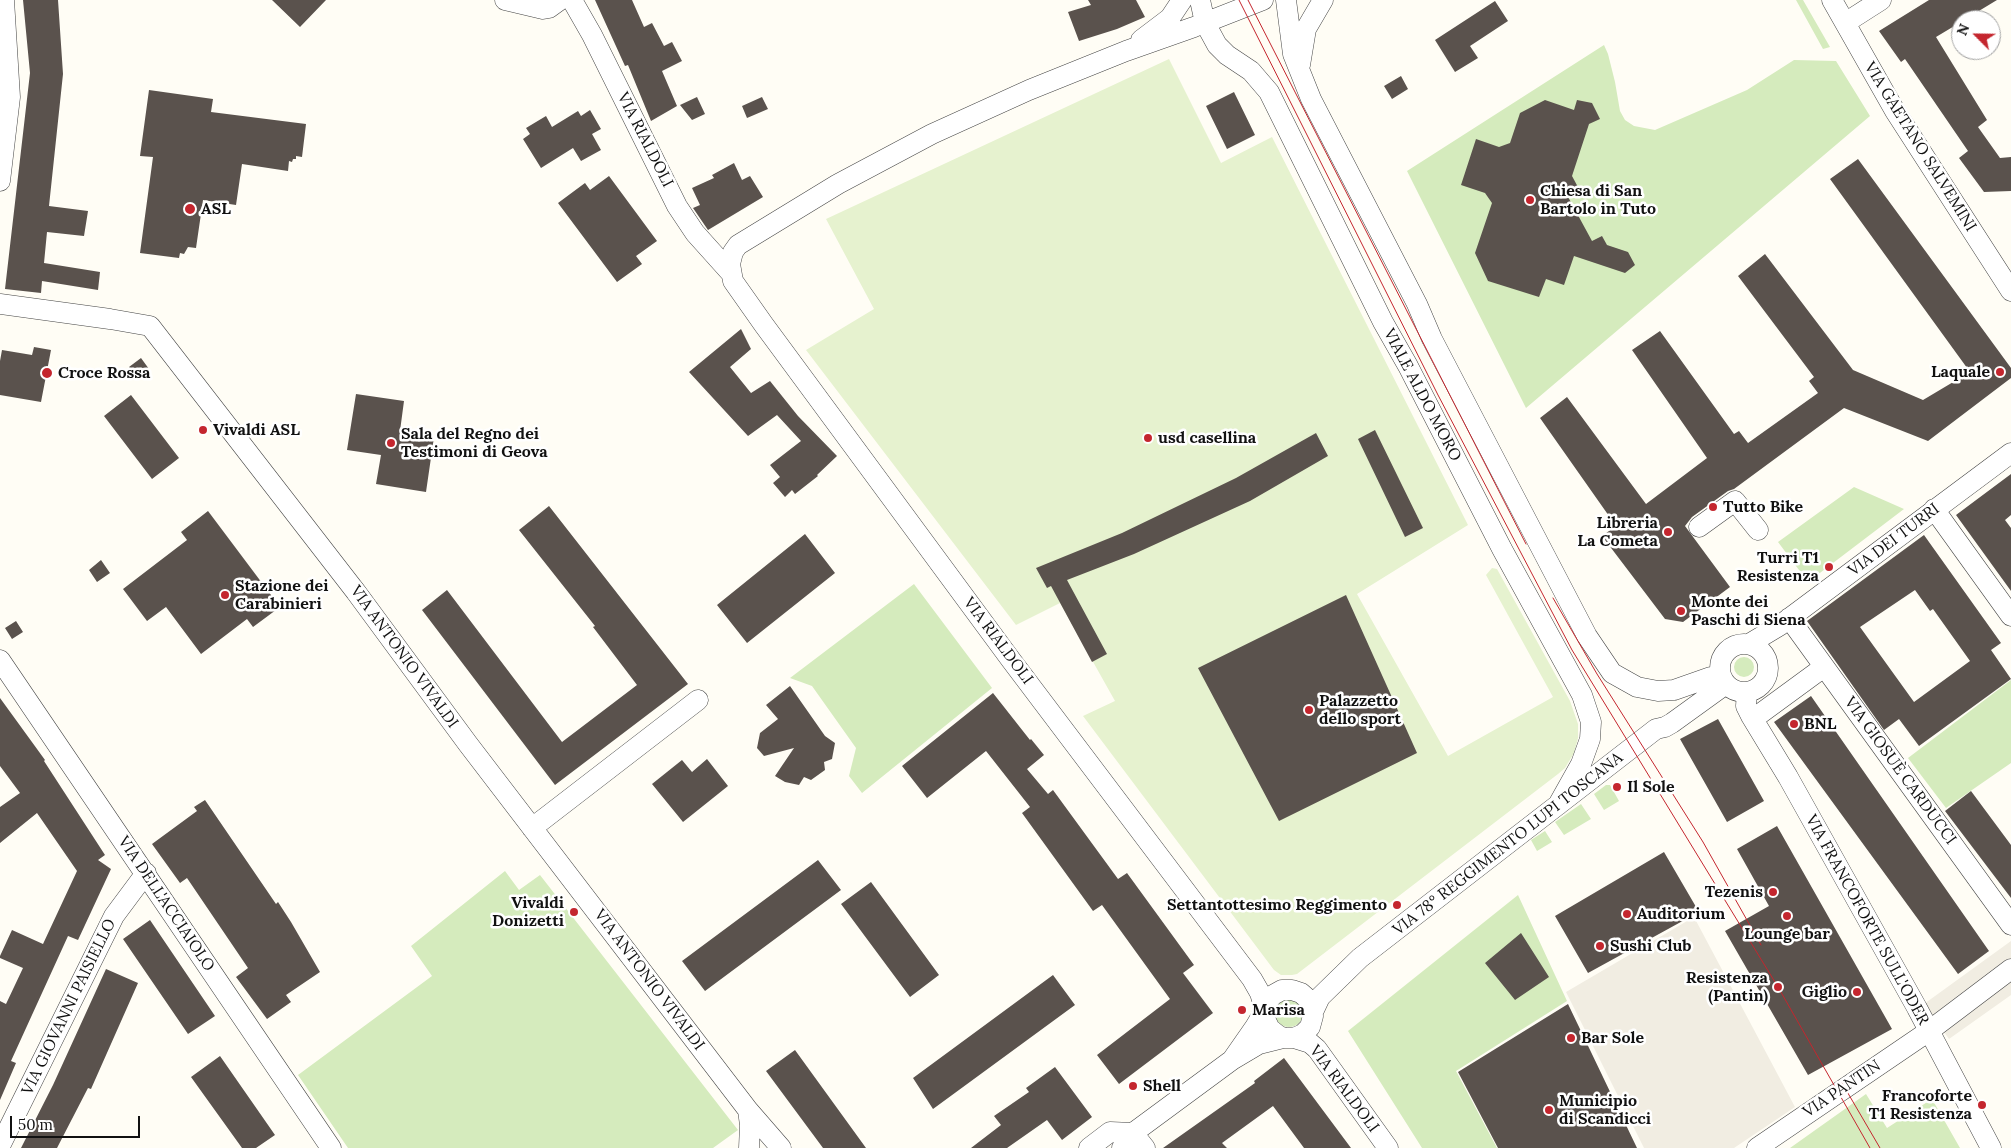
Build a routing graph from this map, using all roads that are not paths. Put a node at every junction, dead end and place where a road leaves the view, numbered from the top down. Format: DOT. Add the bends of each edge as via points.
graph roads {
  1 [pos="4,0"];
  2 [pos="505,0"];
  3 [pos="560,0"];
  4 [pos="572,0"];
  5 [pos="1182,0"];
  6 [pos="1200,0"];
  7 [pos="1262,0"];
  8 [pos="1286,0"];
  9 [pos="1323,0"];
  10 [pos="1832,0"];
  11 [pos="1882,0"];
  12 [pos="1206,23"];
  13 [pos="1846,24"];
  14 [pos="1126,51"];
  15 [pos="1299,72"];
  16 [pos="0,181"];
  17 [pos="730,272"];
  18 [pos="2011,292"];
  19 [pos="0,304"];
  20 [pos="2011,453"];
  21 [pos="1934,509"];
  22 [pos="1699,527"];
  23 [pos="1758,530"];
  24 [pos="2011,616"];
  25 [pos="1783,622"];
  26 [pos="1757,650"];
  27 [pos="0,660"];
  28 [pos="1824,667"];
  29 [pos="1719,677"];
  30 [pos="1747,692"];
  31 [pos="698,700"];
  32 [pos="1752,719"];
  33 [pos="1558,805"];
  34 [pos="532,828"];
  35 [pos="146,873"];
  36 [pos="2011,925"];
  37 [pos="1360,958"];
  38 [pos="2011,969"];
  39 [pos="1295,990"];
  40 [pos="1265,1010"];
  41 [pos="1313,1012"];
  42 [pos="1929,1031"];
  43 [pos="1288,1038"];
  44 [pos="1232,1060"];
  45 [pos="748,1110"];
  46 [pos="750,1142"];
  47 [pos="778,1143"];
  48 [pos="1133,1143"];
  49 [pos="0,1146"];
  50 [pos="331,1148"];
  51 [pos="1089,1148"];
  52 [pos="1388,1148"];
  53 [pos="1757,1148"];
  54 [pos="1991,1148"];
  1 -- 16 [label="street" via="10,97"];
  2 -- 3 [label="street" via="544,9"];
  4 -- 17 [label="street, VIA RIALDOLI" via="677,206 695,233"];
  5 -- 14 [label="street" via="1170,18"];
  6 -- 12 [label="street, VIALE ALDO MORO"];
  7 -- 12 [label="street"];
  8 -- 15 [label="street, VIALE ALDO MORO" via="1290,44"];
  9 -- 15 [label="street" via="1306,29"];
  10 -- 13 [label="street, VIA GAETANO SALVEMINI"];
  11 -- 13 [label="street"];
  12 -- 14 [label="street"];
  12 -- 33 [label="street, VIALE ALDO MORO" via="1222,50 1250,71 1269,92 1383,322 1506,558 1582,695 1590,722 1590,739 1581,764"];
  13 -- 18 [label="street, VIA GAETANO SALVEMINI" via="1895,111"];
  14 -- 17 [label="street" via="932,134 838,184 738,245 733,252"];
  15 -- 29 [label="street, VIALE ALDO MORO" via="1556,580 1602,659 1620,679 1648,690 1674,690"];
  17 -- 40 [label="street, VIA RIALDOLI" via="738,290 816,396 1252,979"];
  19 -- 34 [label="street, VIA ANTONIO VIVALDI" via="150,326 356,592"];
  20 -- 21 [label="street, VIA DEI TURRI"];
  21 -- 24 [label="street"];
  21 -- 25 [label="street, VIA DEI TURRI"];
  22 -- 23 [label="street" via="1735,501"];
  25 -- 26 [label="street, VIA DEI TURRI"];
  25 -- 28 [label="street, VIA GIOSUÈ CARDUCCI"];
  26 -- 29 [label="street, VIA DEI TURRI" via="1737,645 1728,650 1722,658"];
  26 -- 30 [label="street" via="1768,667 1765,679"];
  27 -- 35 [label="street, VIA DELL'ACCIAIOLO"];
  28 -- 32 [label="street"];
  28 -- 36 [label="street, VIA GIOSUÈ CARDUCCI"];
  29 -- 30 [label="street" via="1733,690"];
  29 -- 33 [label="street, VIA 78° REGGIMENTO LUPI TOSCANA" via="1671,709 1656,729"];
  30 -- 32 [label="street, VIA FRANCOFORTE SULL'ODER" via="1747,709"];
  31 -- 34 [label="street"];
  32 -- 42 [label="street, VIA FRANCOFORTE SULL'ODER" via="1788,777"];
  33 -- 37 [label="street, VIA 78° REGGIMENTO LUPI TOSCANA"];
  34 -- 45 [label="street, VIA ANTONIO VIVALDI"];
  35 -- 49 [label="street, VIA GIOVANNI PAISIELLO" via="114,916"];
  35 -- 50 [label="street, VIA DELL'ACCIAIOLO"];
  37 -- 39 [label="street, VIA 78° REGGIMENTO LUPI TOSCANA" via="1311,985"];
  37 -- 41 [label="street, VIA 78° REGGIMENTO LUPI TOSCANA" via="1320,997"];
  38 -- 42 [label="street, VIA PANTIN"];
  39 -- 40 [label="street" via="1277,993"];
  39 -- 41 [label="street" via="1307,997"];
  40 -- 43 [label="street, VIA RIALDOLI" via="1268,1027"];
  40 -- 44 [label="street"];
  41 -- 43 [label="street, VIA RIALDOLI" via="1310,1027 1303,1034"];
  42 -- 53 [label="street, VIA PANTIN"];
  42 -- 54 [label="street, VIA FRANCOFORTE SULL'ODER"];
  43 -- 44 [label="street" via="1259,1044"];
  43 -- 52 [label="street, VIA RIALDOLI" via="1310,1043 1317,1049"];
  44 -- 48 [label="street"];
  45 -- 46 [label="street, VIA ANTONIO VIVALDI"];
  45 -- 47 [label="street, VIA ANTONIO VIVALDI"];
  46 -- 47 [label="street, VIA ANTONIO VIVALDI" via="762,1135"];
  48 -- 51 [label="street" via="1110,1132"];
}
